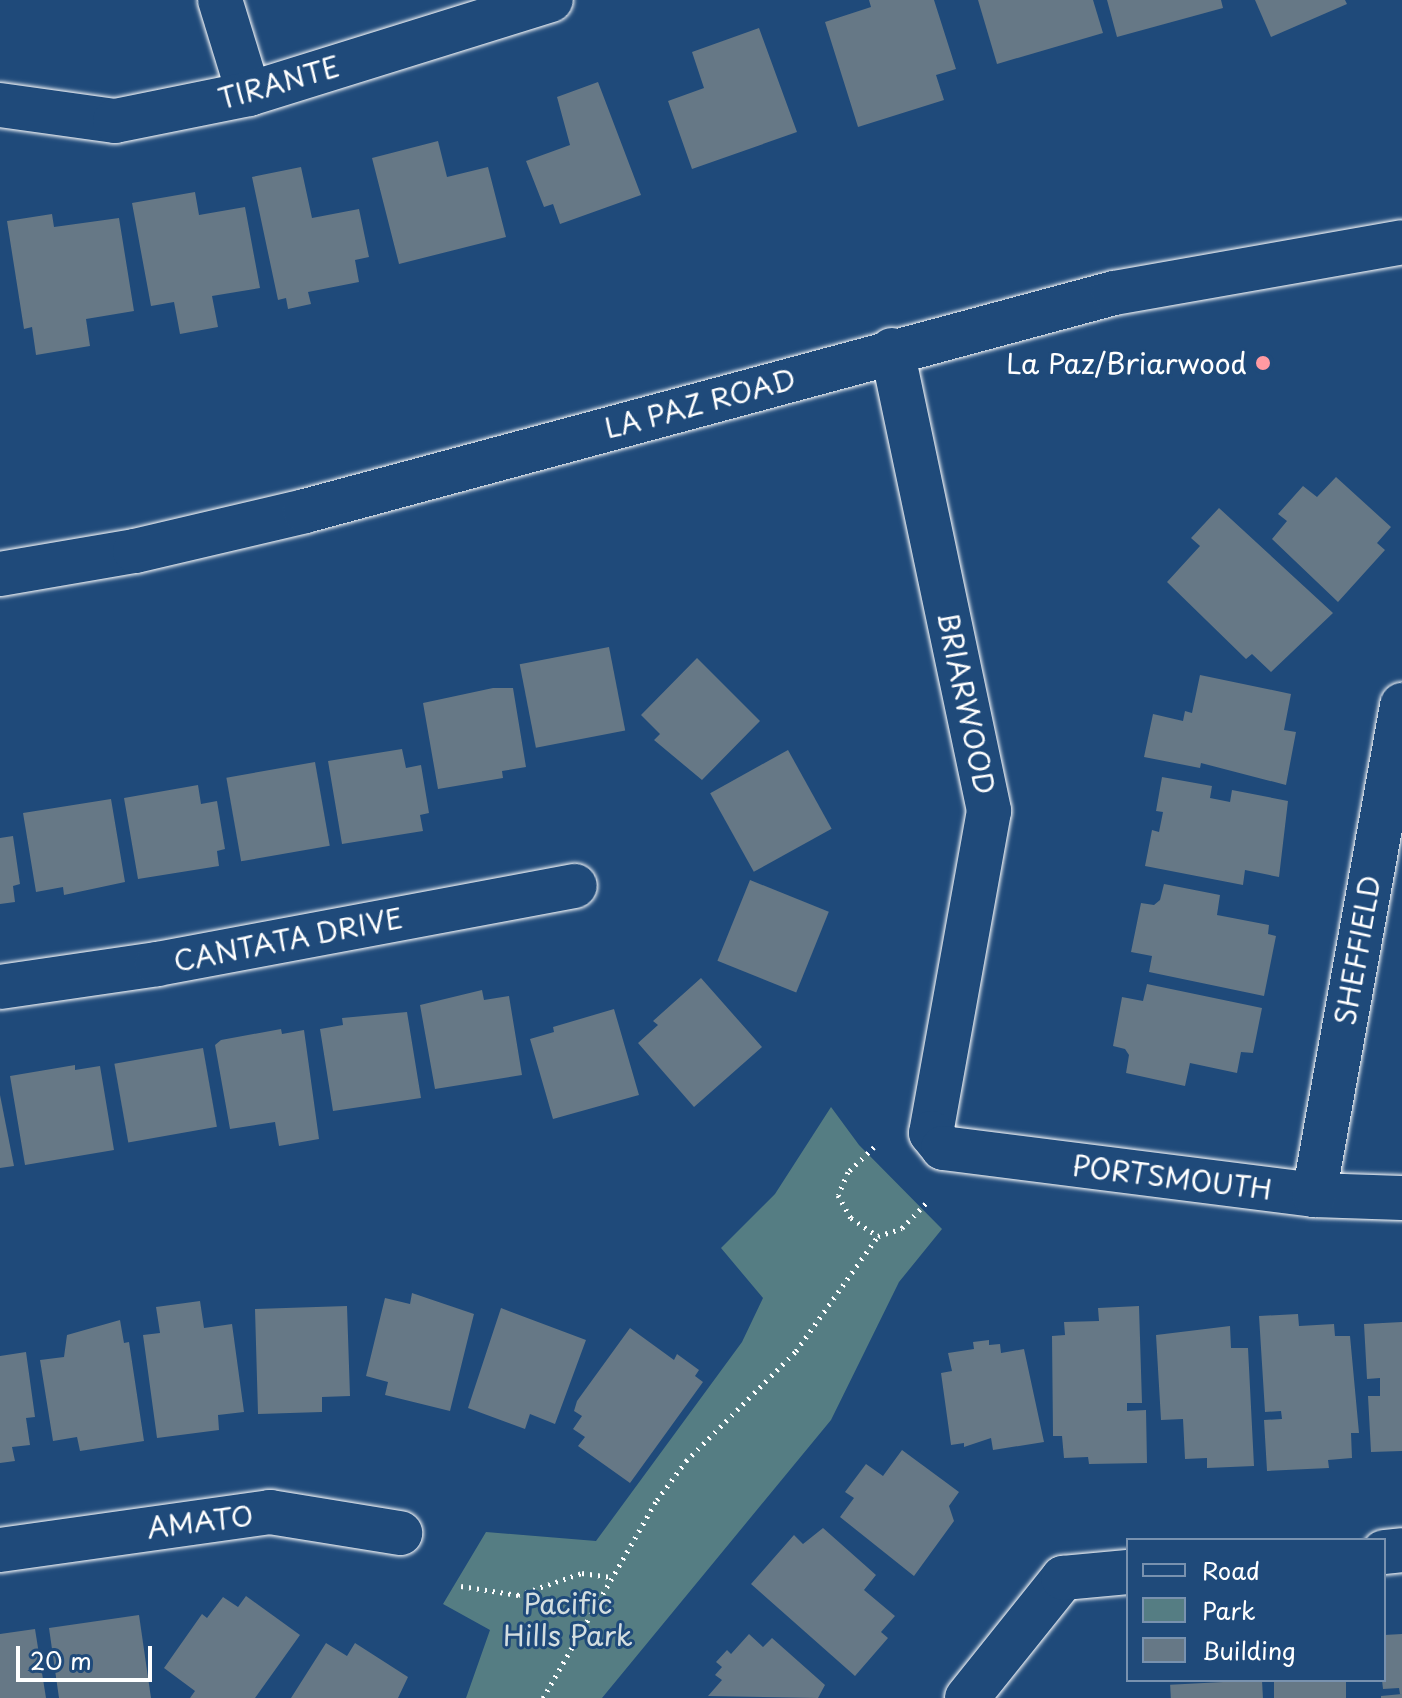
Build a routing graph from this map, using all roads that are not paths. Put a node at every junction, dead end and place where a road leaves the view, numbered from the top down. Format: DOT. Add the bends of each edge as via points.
graph roads {
  1 [pos="220,0"];
  2 [pos="551,0"];
  3 [pos="249,94"];
  4 [pos="0,105"];
  5 [pos="1402,242"];
  6 [pos="892,350"];
  7 [pos="0,574"];
  8 [pos="1402,705"];
  9 [pos="575,886"];
  10 [pos="0,987"];
  11 [pos="943,1148"];
  12 [pos="1314,1195"];
  13 [pos="1402,1198"];
  14 [pos="400,1533"];
  15 [pos="0,1550"];
  16 [pos="1126,1572"];
  17 [pos="967,1698"];
  1 -- 3 [label="street"];
  2 -- 3 [label="street, TIRANTE"];
  3 -- 4 [label="street, TIRANTE" via="115,121"];
  5 -- 6 [label="street, LA PAZ ROAD" via="1114,293"];
  6 -- 7 [label="street, LA PAZ ROAD" via="277,519"];
  6 -- 11 [label="street, BRIARWOOD" via="989,811 931,1133"];
  8 -- 12 [label="street, SHEFFIELD"];
  9 -- 10 [label="street, CANTATA DRIVE" via="157,964"];
  11 -- 12 [label="street, PORTSMOUTH"];
  12 -- 13 [label="street, PORTSMOUTH"];
  14 -- 15 [label="street, AMATO" via="270,1512"];
  16 -- 17 [label="street" via="1063,1578"];
}
